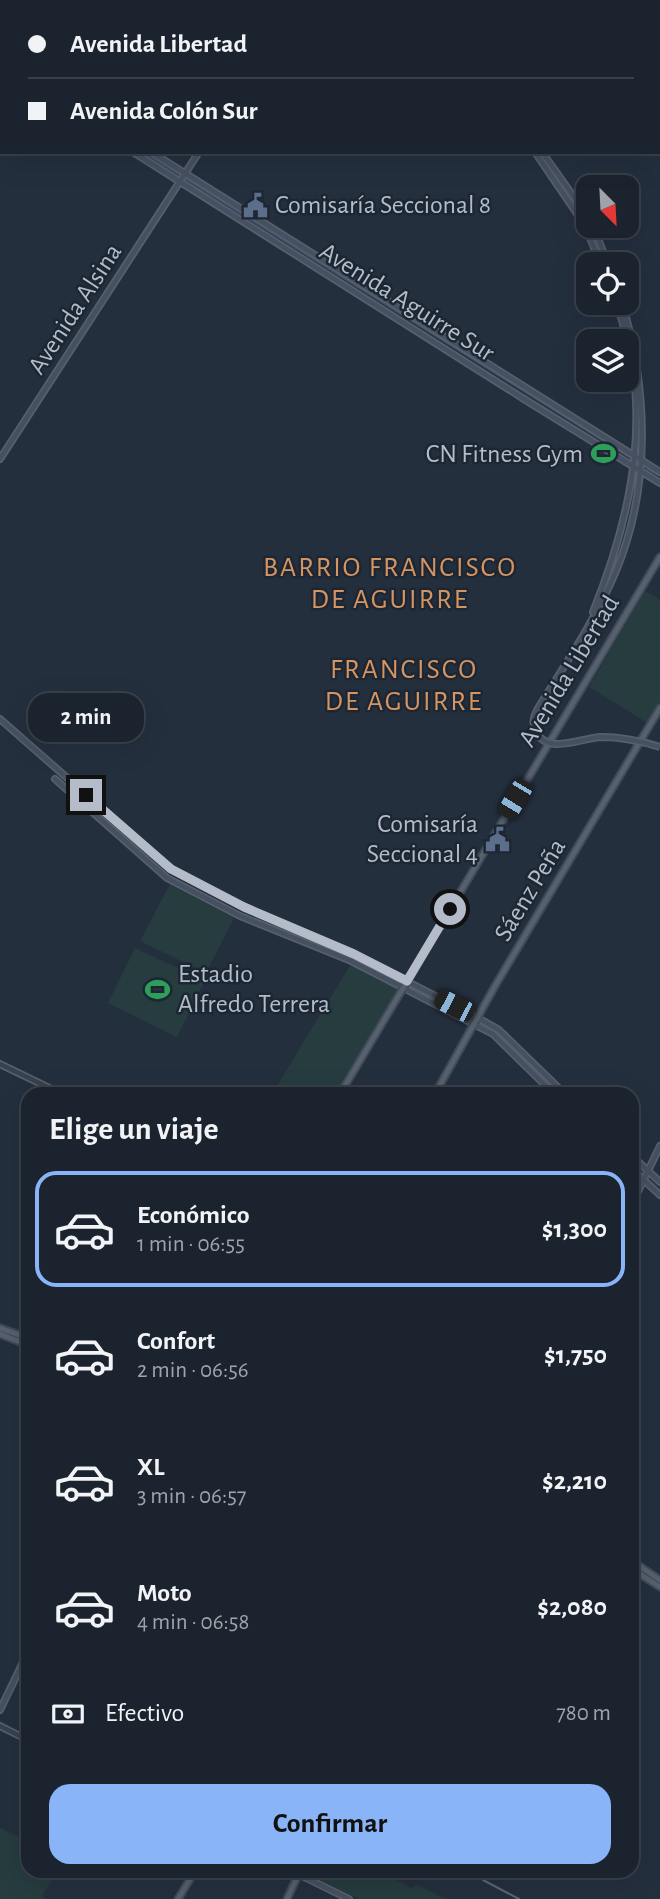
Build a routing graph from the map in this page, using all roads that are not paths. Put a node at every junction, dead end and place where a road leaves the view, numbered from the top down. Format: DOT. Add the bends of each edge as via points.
graph roads {
  1 [pos="138,154"];
  2 [pos="153,154"];
  3 [pos="198,154"];
  4 [pos="536,154"];
  5 [pos="543,154"];
  6 [pos="182,177"];
  7 [pos="576,200"];
  8 [pos="596,252"];
  9 [pos="620,315"];
  10 [pos="625,315"];
  11 [pos="638,458"];
  12 [pos="0,459"];
  13 [pos="634,467"];
  14 [pos="641,471"];
  15 [pos="660,472"];
  16 [pos="660,483"];
  17 [pos="660,557"];
  18 [pos="580,639"];
  19 [pos="660,708"];
  20 [pos="0,719"];
  21 [pos="660,747"];
  22 [pos="55,779"];
  23 [pos="407,981"];
  24 [pos="403,989"];
  25 [pos="478,1018"];
  26 [pos="473,1025"];
  27 [pos="0,1064"];
  28 [pos="48,1087"];
  29 [pos="344,1087"];
  30 [pos="439,1087"];
  31 [pos="547,1087"];
  32 [pos="558,1087"];
  33 [pos="660,1146"];
  34 [pos="639,1163"];
  35 [pos="648,1171"];
  36 [pos="639,1175"];
  37 [pos="644,1180"];
  38 [pos="660,1182"];
  39 [pos="639,1190"];
  40 [pos="660,1195"];
  41 [pos="0,1328"];
  42 [pos="0,1334"];
  43 [pos="21,1336"];
  44 [pos="21,1342"];
  45 [pos="639,1566"];
  46 [pos="639,1574"];
  47 [pos="660,1580"];
  48 [pos="660,1587"];
  49 [pos="21,1667"];
  50 [pos="0,1710"];
  51 [pos="0,1726"];
  52 [pos="21,1736"];
  53 [pos="191,1878"];
  54 [pos="297,1878"];
  55 [pos="309,1878"];
  56 [pos="178,1899"];
  57 [pos="287,1899"];
  58 [pos="349,1899"];
  1 -- 6 [label="main road, Avenida Aguirre Sur"];
  2 -- 6 [label="main road, Avenida Aguirre Sur"];
  3 -- 6 [label="main road, Avenida Alsina"];
  4 -- 8 [label="main road" via="584,224"];
  5 -- 7 [label="main road"];
  6 -- 11 [label="main road, Avenida Aguirre Sur"];
  6 -- 12 [label="main road, Avenida Alsina"];
  6 -- 13 [label="main road, Avenida Aguirre Sur"];
  9 -- 11 [label="main road" via="633,372"];
  10 -- 11 [label="main road" via="638,373 642,433"];
  11 -- 13 [label="main road"];
  11 -- 14 [label="main road"];
  11 -- 15 [label="main road"];
  13 -- 14 [label="main road, Avenida Aguirre Sur"];
  13 -- 18 [label="main road" via="618,545"];
  14 -- 16 [label="main road, Avenida Aguirre Sur"];
  14 -- 18 [label="main road" via="617,571"];
  17 -- 23 [label="main road, Avenida Libertad"];
  18 -- 21 [label="main road, bridge" via="536,710 533,724 537,734 555,744 613,737"];
  19 -- 25 [label="main road, Sáenz Peña"];
  20 -- 23 [label="main road" via="171,869"];
  22 -- 24 [label="main road" via="167,878"];
  23 -- 24 [label="main road, Avenida Libertad"];
  23 -- 25 [label="main road"];
  24 -- 26 [label="main road"];
  24 -- 29 [label="main road, Avenida Libertad"];
  25 -- 26 [label="main road, Sáenz Peña"];
  25 -- 32 [label="main road" via="499,1030"];
  26 -- 30 [label="main road, Sáenz Peña"];
  26 -- 31 [label="main road" via="495,1036"];
  27 -- 28 [label="street"];
  33 -- 35 [label="main road"];
  34 -- 35 [label="main road"];
  35 -- 37 [label="main road"];
  35 -- 38 [label="main road"];
  36 -- 37 [label="main road"];
  37 -- 39 [label="main road"];
  37 -- 40 [label="main road"];
  41 -- 43 [label="main road"];
  42 -- 44 [label="main road"];
  45 -- 47 [label="main road"];
  46 -- 48 [label="main road"];
  49 -- 50 [label="main road"];
  51 -- 52 [label="street"];
  53 -- 56 [label="main road"];
  54 -- 57 [label="main road"];
  55 -- 58 [label="main road"];
}
